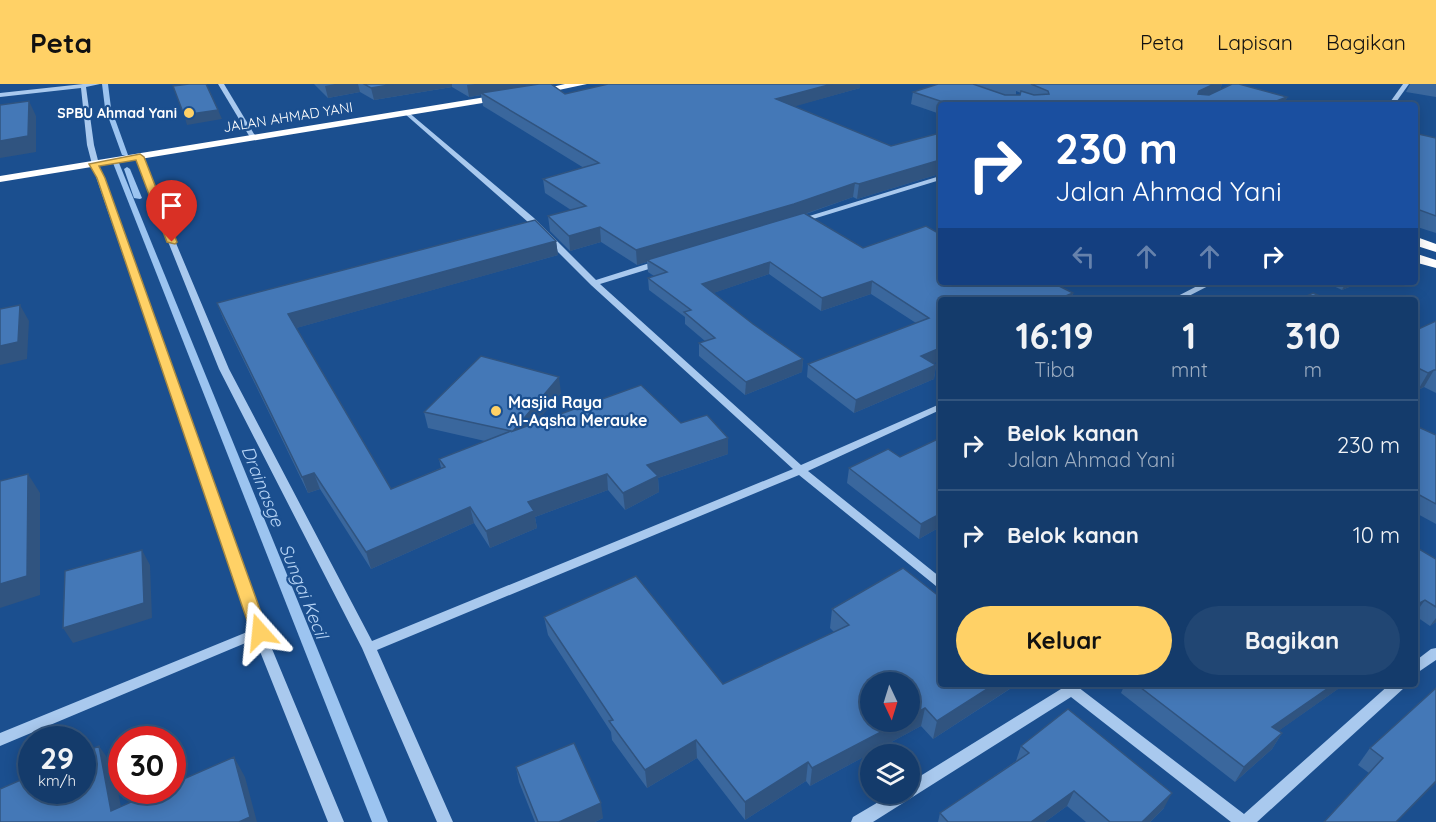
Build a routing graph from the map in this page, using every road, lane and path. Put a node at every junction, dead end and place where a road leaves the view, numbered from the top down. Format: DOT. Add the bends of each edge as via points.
graph roads {
  1 [pos="221,84"];
  2 [pos="582,84"];
  3 [pos="1406,84"];
  4 [pos="90,85"];
  5 [pos="523,94"];
  6 [pos="0,96"];
  7 [pos="512,96"];
  8 [pos="1393,102"];
  9 [pos="406,113"];
  10 [pos="254,139"];
  11 [pos="135,158"];
  12 [pos="98,163"];
  13 [pos="0,179"];
  14 [pos="938,179"];
  15 [pos="787,224"];
  16 [pos="1418,241"];
  17 [pos="1436,248"];
  18 [pos="1418,258"];
  19 [pos="663,262"];
  20 [pos="1436,264"];
  21 [pos="594,283"];
  22 [pos="1206,285"];
  23 [pos="1180,297"];
  24 [pos="938,408"];
  25 [pos="800,470"];
  26 [pos="938,581"];
  27 [pos="260,632"];
  28 [pos="369,648"];
  29 [pos="1436,653"];
  30 [pos="1418,667"];
  31 [pos="1067,687"];
  32 [pos="1396,687"];
  33 [pos="0,740"];
  34 [pos="920,784"];
  35 [pos="889,804"];
  36 [pos="336,822"];
  37 [pos="445,822"];
  38 [pos="859,822"];
  39 [pos="1244,822"];
  1 -- 10 [label="street"];
  2 -- 5 [label="highway"];
  3 -- 8 [label="street"];
  4 -- 6 [label="street"];
  4 -- 12 [label="street" via="88,109"];
  7 -- 9 [label="highway, JALAN AHMAD YANI"];
  9 -- 10 [label="highway, JALAN AHMAD YANI"];
  9 -- 21 [label="street" via="531,220"];
  10 -- 11 [label="highway, JALAN AHMAD YANI"];
  11 -- 12 [label="highway, JALAN AHMAD YANI"];
  11 -- 28 [label="street" via="224,369"];
  12 -- 13 [label="highway, JALAN AHMAD YANI"];
  12 -- 27 [label="street"];
  14 -- 15 [label="street"];
  16 -- 17 [label="highway"];
  18 -- 20 [label="highway"];
  19 -- 21 [label="street"];
  21 -- 25 [label="street"];
  22 -- 23 [label="street"];
  24 -- 25 [label="street"];
  25 -- 26 [label="street"];
  25 -- 28 [label="street"];
  27 -- 33 [label="street"];
  27 -- 36 [label="street"];
  28 -- 37 [label="street"];
  29 -- 30 [label="street"];
  31 -- 34 [label="street"];
  31 -- 39 [label="street"];
  32 -- 39 [label="street"];
  35 -- 38 [label="street"];
}
